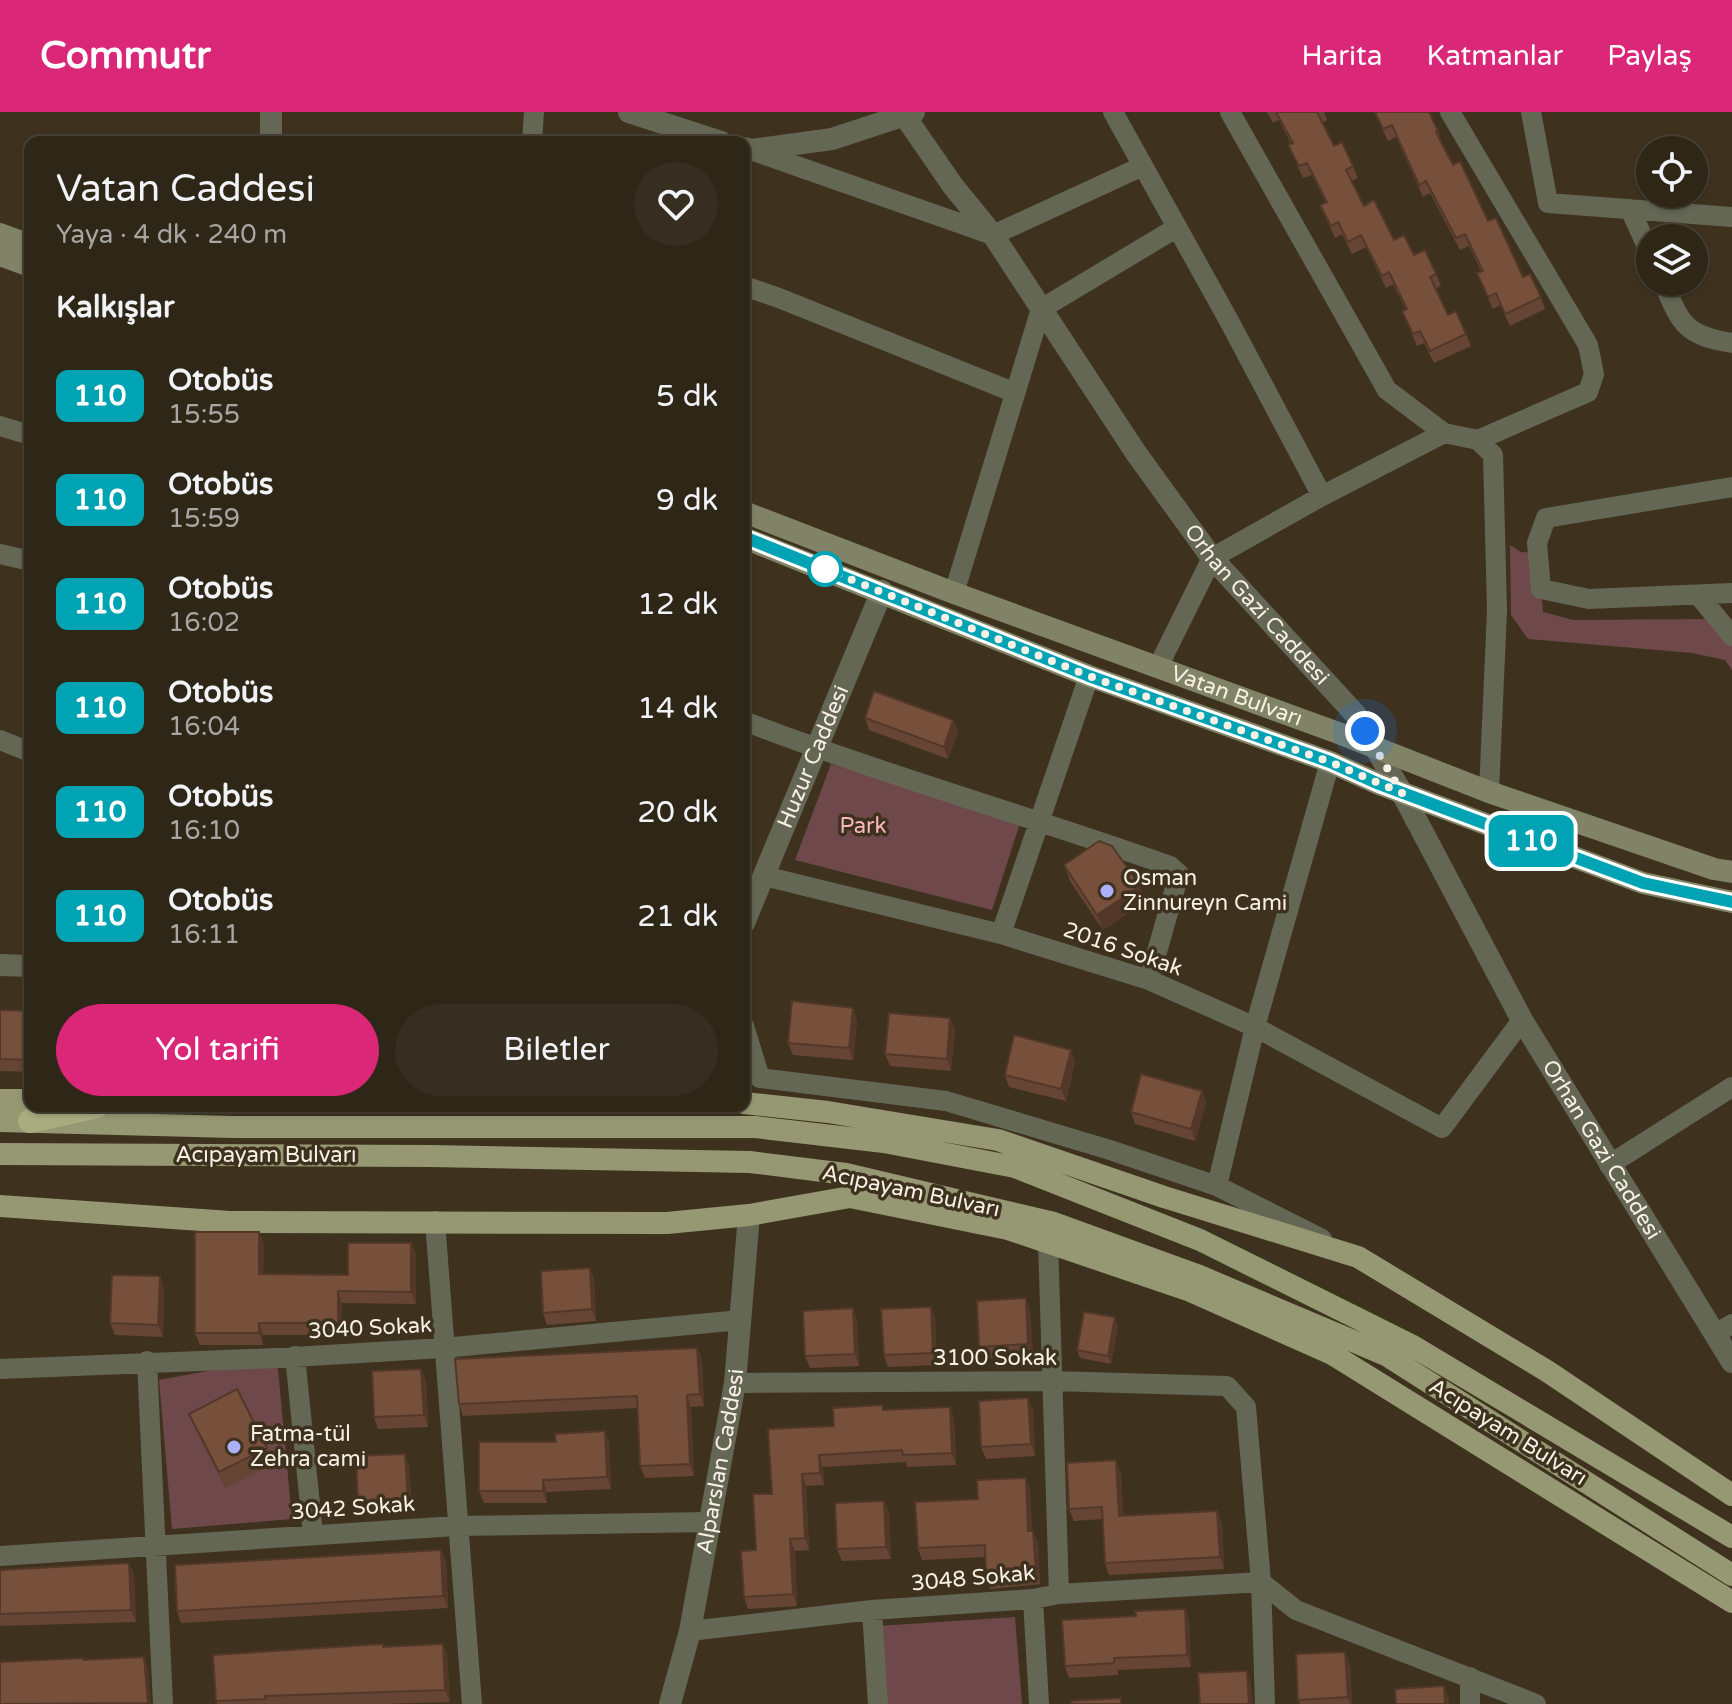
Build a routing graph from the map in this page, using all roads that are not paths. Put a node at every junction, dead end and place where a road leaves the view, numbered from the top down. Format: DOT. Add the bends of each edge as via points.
graph roads {
  1 [pos="271,112"];
  2 [pos="534,112"];
  3 [pos="629,112"];
  4 [pos="1113,112"];
  5 [pos="1230,112"];
  6 [pos="1450,112"];
  7 [pos="906,113"];
  8 [pos="1538,113"];
  9 [pos="271,136"];
  10 [pos="532,136"];
  11 [pos="698,136"];
  12 [pos="750,149"];
  13 [pos="750,150"];
  14 [pos="1143,166"];
  15 [pos="1630,209"];
  16 [pos="1732,217"];
  17 [pos="1637,224"];
  18 [pos="1176,228"];
  19 [pos="0,234"];
  20 [pos="993,235"];
  21 [pos="24,243"];
  22 [pos="0,255"];
  23 [pos="24,264"];
  24 [pos="750,288"];
  25 [pos="1669,296"];
  26 [pos="1041,309"];
  27 [pos="1732,343"];
  28 [pos="1013,392"];
  29 [pos="0,426"];
  30 [pos="24,433"];
  31 [pos="1444,433"];
  32 [pos="1478,440"];
  33 [pos="1732,487"];
  34 [pos="1322,496"];
  35 [pos="750,514"];
  36 [pos="750,540"];
  37 [pos="0,554"];
  38 [pos="1212,558"];
  39 [pos="24,560"];
  40 [pos="882,591"];
  41 [pos="954,593"];
  42 [pos="1732,593"];
  43 [pos="1699,596"];
  44 [pos="1732,636"];
  45 [pos="1158,667"];
  46 [pos="1089,676"];
  47 [pos="750,723"];
  48 [pos="0,740"];
  49 [pos="1375,747"];
  50 [pos="816,748"];
  51 [pos="24,750"];
  52 [pos="1330,762"];
  53 [pos="1489,792"];
  54 [pos="1402,793"];
  55 [pos="1039,820"];
  56 [pos="1732,872"];
  57 [pos="764,876"];
  58 [pos="1732,903"];
  59 [pos="750,909"];
  60 [pos="1001,934"];
  61 [pos="0,965"];
  62 [pos="24,966"];
  63 [pos="1149,980"];
  64 [pos="1522,1020"];
  65 [pos="1255,1027"];
  66 [pos="750,1046"];
  67 [pos="1732,1087"];
  68 [pos="0,1100"];
  69 [pos="750,1104"];
  70 [pos="24,1108"];
  71 [pos="25,1112"];
  72 [pos="54,1112"];
  73 [pos="0,1121"];
  74 [pos="0,1154"];
  75 [pos="1609,1165"];
  76 [pos="1217,1186"];
  77 [pos="0,1206"];
  78 [pos="749,1215"];
  79 [pos="435,1221"];
  80 [pos="1048,1241"];
  81 [pos="1358,1257"];
  82 [pos="741,1320"];
  83 [pos="1723,1329"];
  84 [pos="443,1348"];
  85 [pos="295,1356"];
  86 [pos="147,1361"];
  87 [pos="1732,1362"];
  88 [pos="0,1369"];
  89 [pos="1053,1381"];
  90 [pos="735,1383"];
  91 [pos="1732,1495"];
  92 [pos="710,1522"];
  93 [pos="456,1526"];
  94 [pos="313,1534"];
  95 [pos="1732,1537"];
  96 [pos="157,1547"];
  97 [pos="0,1556"];
  98 [pos="1732,1575"];
  99 [pos="1261,1582"];
  100 [pos="1059,1594"];
  101 [pos="1033,1599"];
  102 [pos="1732,1602"];
  103 [pos="872,1610"];
  104 [pos="690,1631"];
  105 [pos="1470,1677"];
  106 [pos="667,1702"];
  107 [pos="163,1704"];
  108 [pos="472,1704"];
  109 [pos="878,1704"];
  110 [pos="1039,1704"];
  111 [pos="1265,1704"];
  112 [pos="1470,1704"];
  113 [pos="1536,1704"];
  1 -- 9 [label="street"];
  2 -- 10 [label="street"];
  3 -- 11 [label="street"];
  4 -- 14 [label="street"];
  5 -- 31 [label="street" via="1387,390"];
  6 -- 32 [label="street" via="1588,345 1594,374 1588,392"];
  7 -- 12 [label="street" via="832,139"];
  7 -- 20 [label="street, Orhan Gazi Caddesi" via="953,186"];
  8 -- 15 [label="street" via="1548,203"];
  13 -- 20 [label="street"];
  14 -- 18 [label="street"];
  14 -- 20 [label="street"];
  15 -- 16 [label="street"];
  15 -- 17 [label="street"];
  18 -- 26 [label="street"];
  18 -- 34 [label="street"];
  19 -- 21 [label="main road"];
  20 -- 26 [label="street, Orhan Gazi Caddesi"];
  22 -- 23 [label="main road"];
  24 -- 28 [label="street"];
  25 -- 27 [label="street" via="1680,322 1706,339"];
  26 -- 28 [label="street"];
  26 -- 38 [label="street, Orhan Gazi Caddesi"];
  28 -- 41 [label="street"];
  29 -- 30 [label="street"];
  31 -- 32 [label="street"];
  31 -- 34 [label="street"];
  32 -- 53 [label="street" via="1493,455 1497,610"];
  33 -- 43 [label="street" via="1546,518 1537,543 1541,589 1589,599"];
  34 -- 38 [label="street"];
  35 -- 41 [label="main road, Vatan Bulvarı"];
  36 -- 40 [label="main road, Vatan Bulvarı"];
  37 -- 39 [label="street"];
  38 -- 45 [label="street"];
  38 -- 49 [label="street, Orhan Gazi Caddesi" via="1356,715"];
  40 -- 46 [label="main road, Vatan Bulvarı"];
  40 -- 50 [label="street, Huzur Caddesi"];
  41 -- 45 [label="main road, Vatan Bulvarı"];
  42 -- 43 [label="street"];
  43 -- 44 [label="street"];
  45 -- 49 [label="main road, Vatan Bulvarı"];
  46 -- 52 [label="main road, Vatan Bulvarı"];
  46 -- 55 [label="street"];
  47 -- 50 [label="street"];
  48 -- 51 [label="street"];
  49 -- 53 [label="main road, Vatan Bulvarı"];
  49 -- 54 [label="street, Orhan Gazi Caddesi"];
  50 -- 55 [label="street"];
  50 -- 57 [label="street, Huzur Caddesi"];
  52 -- 54 [label="main road, Vatan Bulvarı"];
  52 -- 65 [label="street"];
  53 -- 56 [label="main road, Vatan Bulvarı"];
  54 -- 58 [label="main road, Vatan Bulvarı" via="1643,883"];
  54 -- 64 [label="street, Orhan Gazi Caddesi"];
  55 -- 60 [label="street"];
  55 -- 63 [label="street" via="1170,866 1179,874"];
  57 -- 59 [label="street, Huzur Caddesi"];
  57 -- 60 [label="street, 2016 Sokak"];
  60 -- 63 [label="street, 2016 Sokak"];
  61 -- 62 [label="street"];
  63 -- 65 [label="street, 2016 Sokak"];
  64 -- 65 [label="street, 2016 Sokak" via="1442,1128"];
  64 -- 75 [label="street, Orhan Gazi Caddesi"];
  65 -- 76 [label="street"];
  66 -- 76 [label="street" via="760,1078 946,1101"];
  67 -- 75 [label="street"];
  68 -- 70 [label="main road"];
  69 -- 81 [label="main road" via="998,1140"];
  71 -- 73 [label="main road, Acıpayam Bulvarı"];
  72 -- 95 [label="main road, Acıpayam Bulvarı" via="233,1127 755,1127 884,1142 1015,1167 1200,1240 1411,1345"];
  74 -- 98 [label="main road, Acıpayam Bulvarı" via="750,1162 846,1174 1054,1223 1197,1275 1386,1355"];
  75 -- 83 [label="street, Orhan Gazi Caddesi"];
  76 -- 81 [label="street"];
  77 -- 79 [label="main road" via="230,1222"];
  78 -- 79 [label="main road" via="667,1223"];
  78 -- 80 [label="main road" via="850,1197"];
  78 -- 82 [label="street, Alparslan Caddesi"];
  79 -- 84 [label="street"];
  80 -- 89 [label="street"];
  80 -- 102 [label="main road" via="1188,1290 1332,1354"];
  81 -- 91 [label="main road" via="1547,1371"];
  82 -- 84 [label="street, 3040 Sokak"];
  82 -- 90 [label="street, Alparslan Caddesi"];
  83 -- 87 [label="street, Orhan Gazi Caddesi"];
  84 -- 85 [label="street, 3040 Sokak"];
  84 -- 93 [label="street"];
  85 -- 86 [label="street, 3040 Sokak"];
  85 -- 94 [label="street"];
  86 -- 88 [label="street, 3040 Sokak"];
  86 -- 96 [label="street"];
  89 -- 90 [label="street, 3100 Sokak"];
  89 -- 99 [label="street, 3100 Sokak" via="1227,1386 1246,1407"];
  89 -- 100 [label="street"];
  90 -- 92 [label="street, Alparslan Caddesi"];
  92 -- 93 [label="street, 3042 Sokak"];
  92 -- 104 [label="street, Alparslan Caddesi"];
  93 -- 94 [label="street, 3042 Sokak"];
  93 -- 108 [label="street"];
  94 -- 96 [label="street, 3042 Sokak"];
  96 -- 97 [label="street, 3042 Sokak"];
  96 -- 107 [label="street"];
  99 -- 100 [label="street, 3048 Sokak"];
  99 -- 105 [label="street" via="1296,1610"];
  99 -- 111 [label="street"];
  100 -- 101 [label="street, 3048 Sokak"];
  101 -- 103 [label="street, 3048 Sokak"];
  101 -- 110 [label="street"];
  103 -- 104 [label="street, 3048 Sokak"];
  103 -- 109 [label="street"];
  104 -- 106 [label="street, Alparslan Caddesi"];
  105 -- 112 [label="street"];
  105 -- 113 [label="street"];
}
